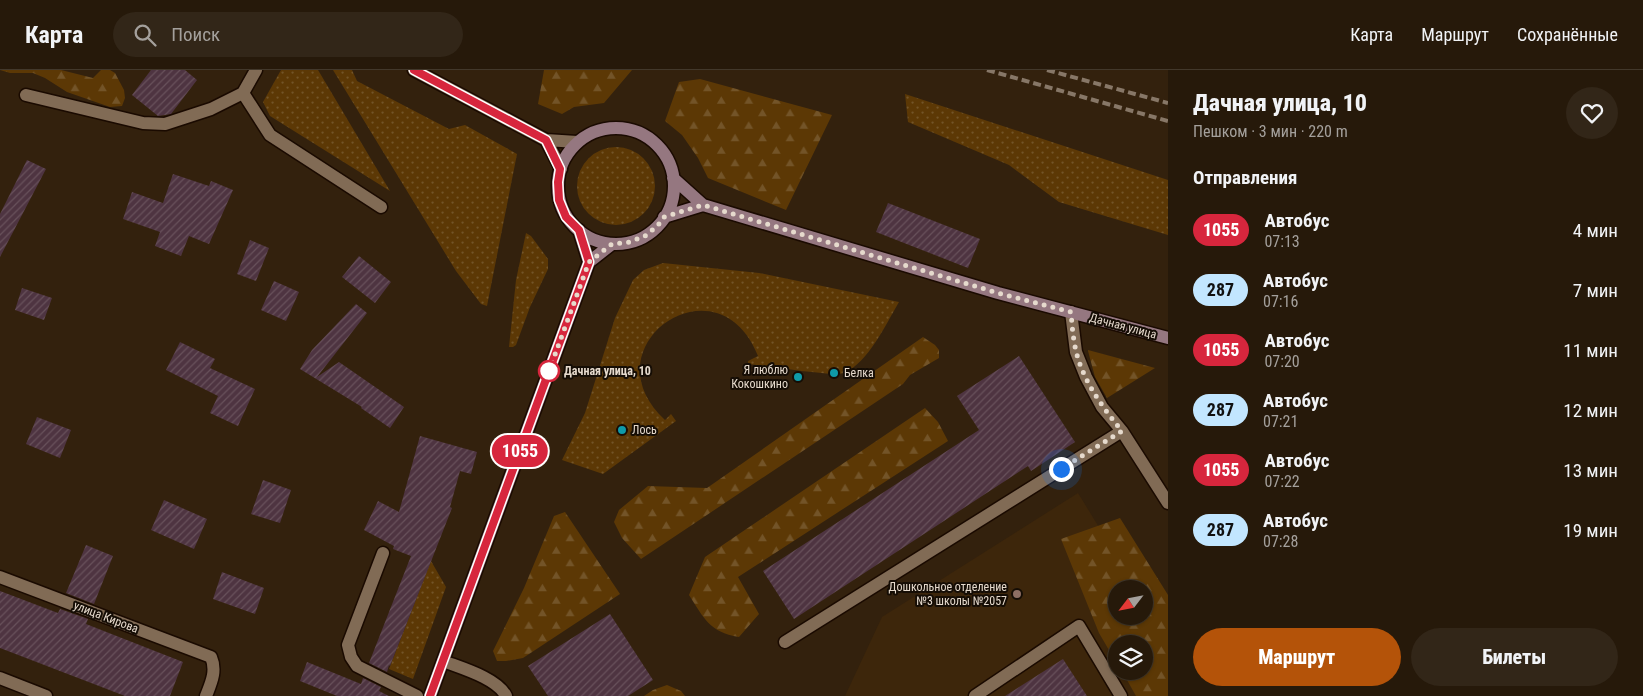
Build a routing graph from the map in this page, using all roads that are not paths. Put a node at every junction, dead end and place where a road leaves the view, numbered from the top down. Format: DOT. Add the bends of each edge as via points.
graph roads {
  1 [pos="256,70"];
  2 [pos="414,70"];
  3 [pos="243,94"];
  4 [pos="26,95"];
  5 [pos="546,140"];
  6 [pos="577,142"];
  7 [pos="560,169"];
  8 [pos="673,178"];
  9 [pos="703,205"];
  10 [pos="381,207"];
  11 [pos="664,217"];
  12 [pos="579,230"];
  13 [pos="612,244"];
  14 [pos="589,262"];
  15 [pos="1071,312"];
  16 [pos="1168,338"];
  17 [pos="1122,431"];
  18 [pos="1168,503"];
  19 [pos="383,553"];
  20 [pos="0,577"];
  21 [pos="785,642"];
  22 [pos="443,661"];
  23 [pos="0,678"];
  24 [pos="46,696"];
  25 [pos="206,696"];
  26 [pos="417,696"];
  27 [pos="430,696"];
  28 [pos="506,696"];
  29 [pos="975,696"];
  30 [pos="1121,696"];
  1 -- 3 [label="street"];
  2 -- 5 [label="street"];
  3 -- 4 [label="street" via="191,117 156,125"];
  3 -- 10 [label="street" via="270,135"];
  5 -- 6 [label="street"];
  5 -- 7 [label="street"];
  6 -- 7 [label="street"];
  6 -- 8 [label="street" via="601,129 619,127 637,132 653,141 665,155"];
  7 -- 12 [label="street" via="559,200 566,217"];
  8 -- 9 [label="street, Дачная улица"];
  8 -- 11 [label="street" via="670,207"];
  9 -- 11 [label="street"];
  9 -- 15 [label="street, Дачная улица"];
  11 -- 13 [label="street" via="647,235 630,242"];
  12 -- 13 [label="street" via="594,240"];
  12 -- 14 [label="street"];
  13 -- 14 [label="street"];
  14 -- 22 [label="street"];
  15 -- 16 [label="street, Дачная улица"];
  15 -- 17 [label="street" via="1076,352 1086,377 1102,407"];
  17 -- 18 [label="street"];
  17 -- 21 [label="street"];
  19 -- 26 [label="street" via="348,645 358,666"];
  20 -- 25 [label="street, улица Кирова" via="211,657 214,672"];
  22 -- 27 [label="street"];
  22 -- 28 [label="street" via="495,684"];
  23 -- 24 [label="street"];
  29 -- 30 [label="street" via="1079,626"];
}
